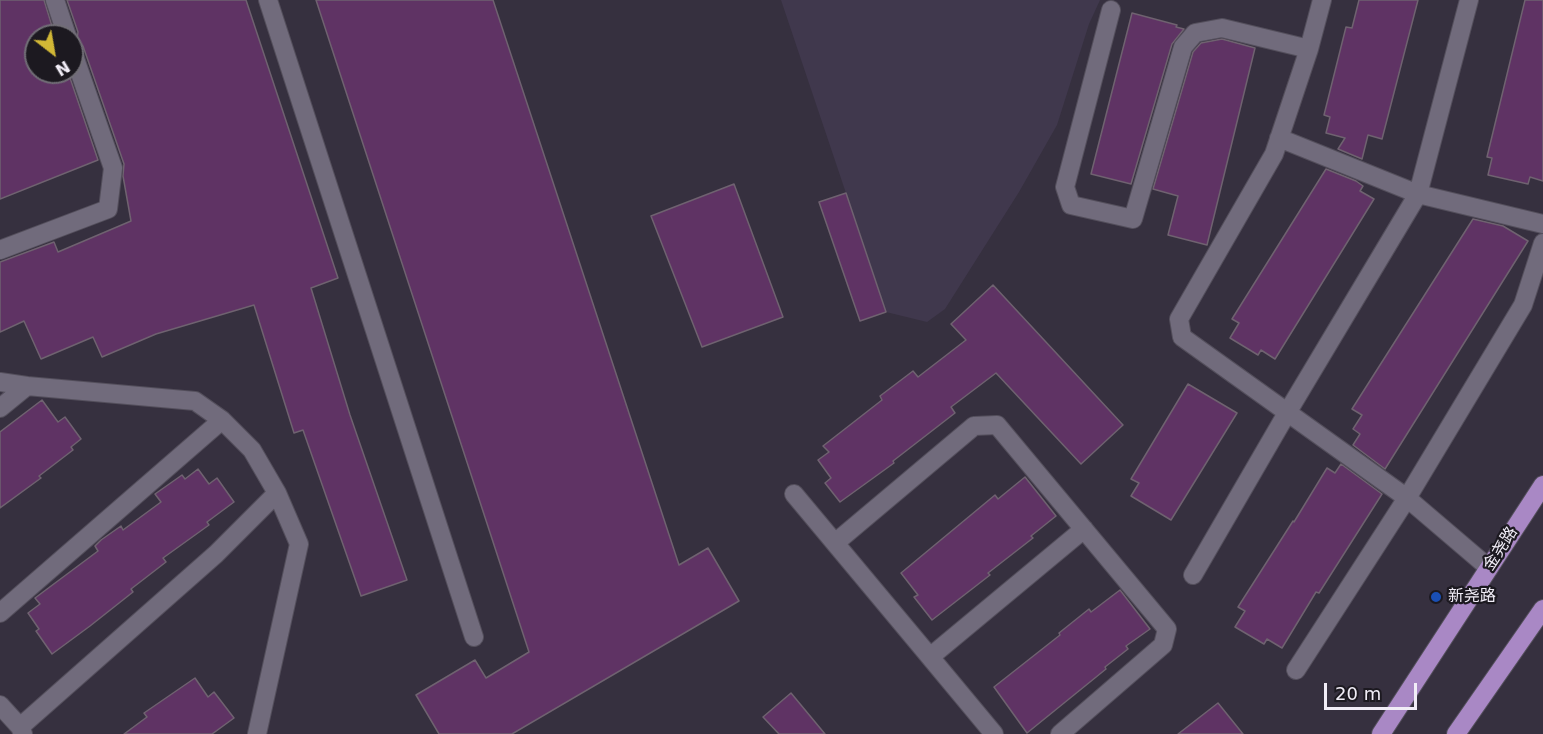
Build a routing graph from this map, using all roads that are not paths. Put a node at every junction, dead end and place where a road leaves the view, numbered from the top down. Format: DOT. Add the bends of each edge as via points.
graph roads {
  1 [pos="55,0"];
  2 [pos="268,0"];
  3 [pos="1322,0"];
  4 [pos="1469,0"];
  5 [pos="1111,10"];
  6 [pos="63,24"];
  7 [pos="1309,49"];
  8 [pos="84,84"];
  9 [pos="1279,138"];
  10 [pos="1418,194"];
  11 [pos="1543,224"];
  12 [pos="1543,243"];
  13 [pos="0,250"];
  14 [pos="0,382"];
  15 [pos="27,386"];
  16 [pos="0,408"];
  17 [pos="1287,413"];
  18 [pos="222,420"];
  19 [pos="1543,485"];
  20 [pos="278,493"];
  21 [pos="794,494"];
  22 [pos="1407,498"];
  23 [pos="1084,529"];
  24 [pos="836,543"];
  25 [pos="1489,568"];
  26 [pos="1193,576"];
  27 [pos="1543,609"];
  28 [pos="0,613"];
  29 [pos="474,637"];
  30 [pos="930,657"];
  31 [pos="1296,670"];
  32 [pos="0,705"];
  33 [pos="22,730"];
  34 [pos="257,734"];
  35 [pos="994,734"];
  36 [pos="1060,734"];
  37 [pos="1382,734"];
  38 [pos="1456,734"];
  1 -- 6 [label="street"];
  2 -- 29 [label="street"];
  3 -- 7 [label="street"];
  4 -- 10 [label="street"];
  5 -- 7 [label="street" via="1065,187 1071,205 1133,219 1183,47 1195,33 1222,28"];
  7 -- 9 [label="street"];
  8 -- 13 [label="street" via="113,168 108,209"];
  9 -- 10 [label="street"];
  9 -- 17 [label="street" via="1179,319 1182,337"];
  10 -- 11 [label="street"];
  10 -- 17 [label="street"];
  12 -- 22 [label="street" via="1523,304"];
  14 -- 15 [label="street"];
  15 -- 16 [label="street"];
  15 -- 18 [label="street" via="195,401"];
  17 -- 22 [label="street"];
  17 -- 26 [label="street"];
  18 -- 20 [label="street" via="252,450"];
  18 -- 28 [label="street"];
  19 -- 25 [label="main road, 金尧路"];
  20 -- 33 [label="street"];
  20 -- 34 [label="street" via="299,544"];
  21 -- 24 [label="street"];
  22 -- 25 [label="street"];
  22 -- 31 [label="street"];
  23 -- 24 [label="street" via="997,425 974,426"];
  23 -- 30 [label="street"];
  23 -- 36 [label="street" via="1167,629 1162,645"];
  24 -- 30 [label="street"];
  25 -- 37 [label="main road, 金尧路"];
  27 -- 38 [label="main road"];
  30 -- 35 [label="street"];
  32 -- 33 [label="street"];
}
